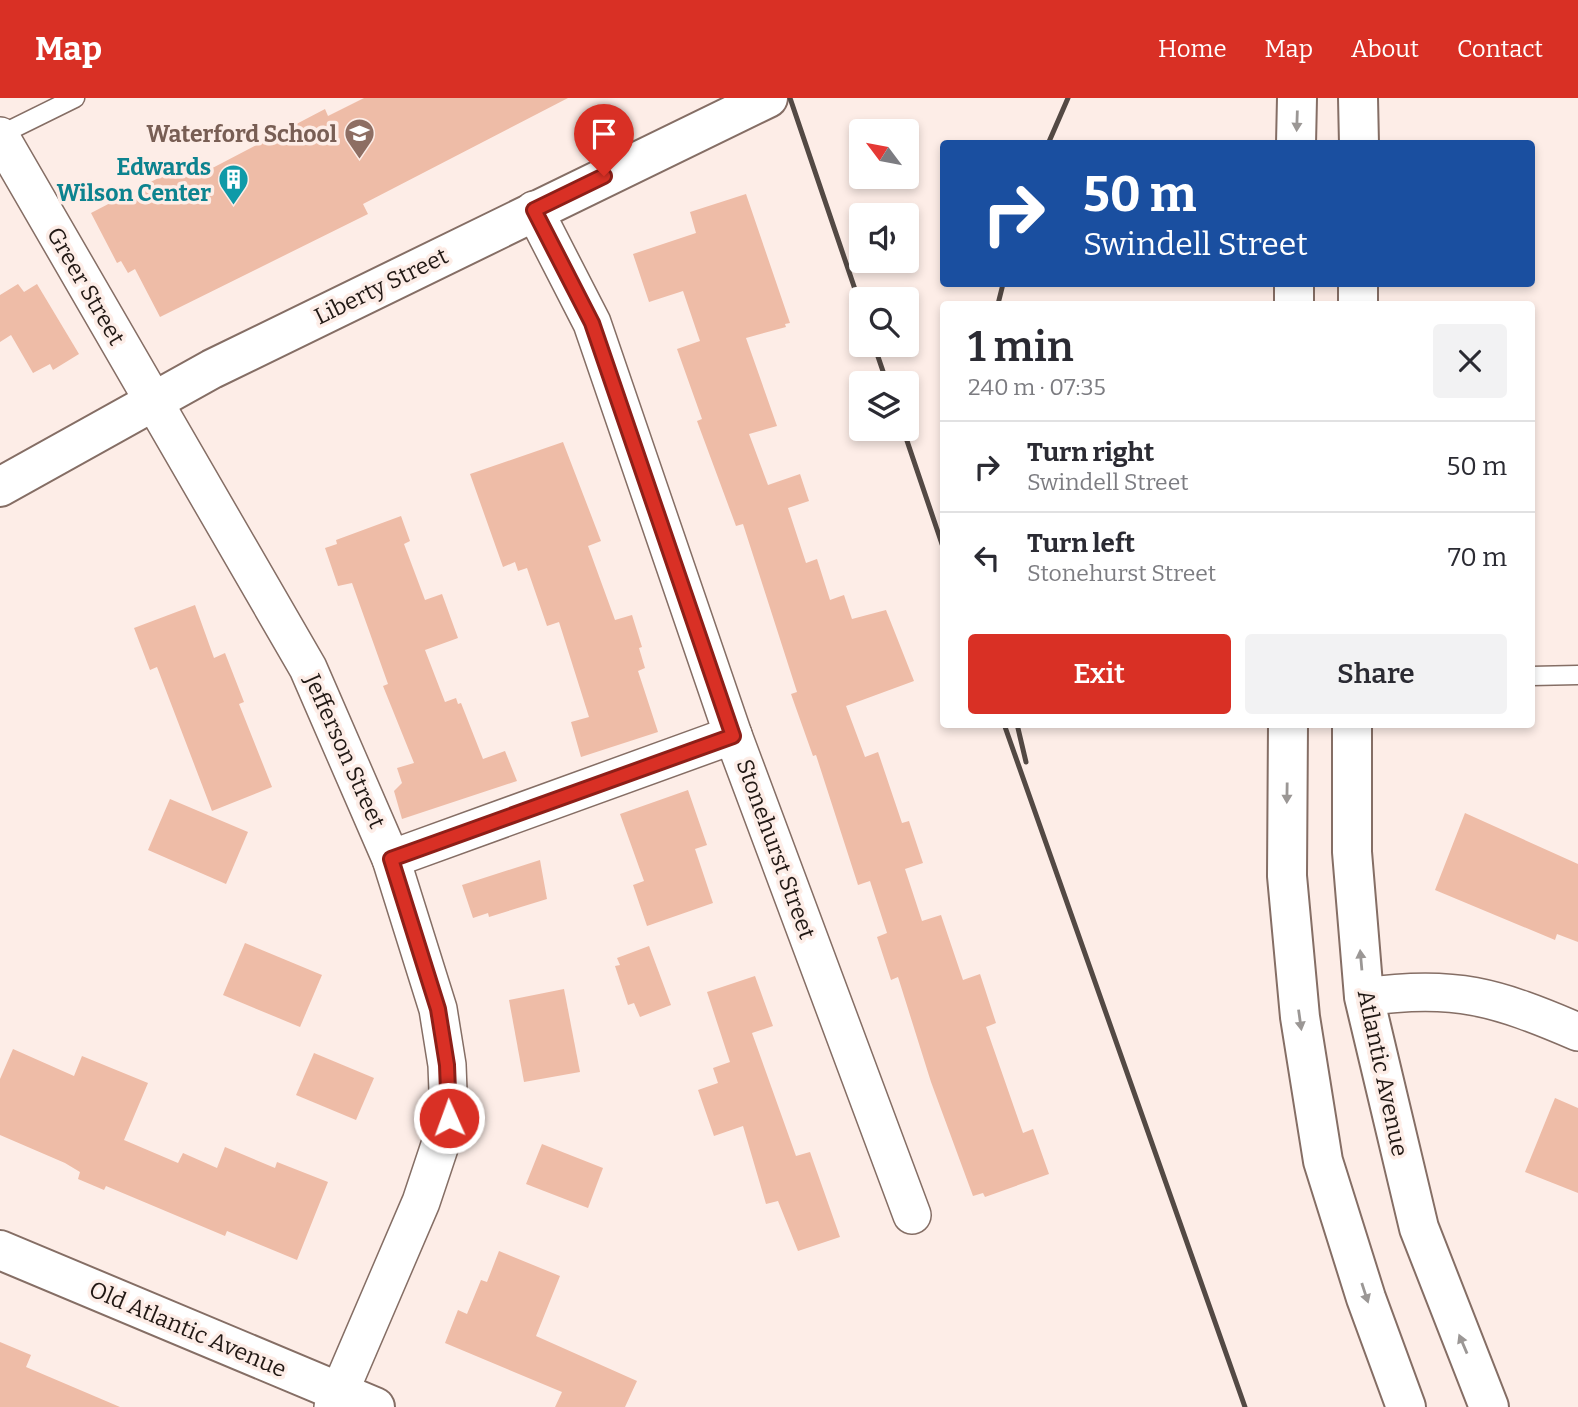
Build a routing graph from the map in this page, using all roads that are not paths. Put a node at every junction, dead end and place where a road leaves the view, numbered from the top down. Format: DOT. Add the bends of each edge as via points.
graph roads {
  1 [pos="75,98"];
  2 [pos="768,98"];
  3 [pos="1297,98"];
  4 [pos="1358,98"];
  5 [pos="0,136"];
  6 [pos="1296,140"];
  7 [pos="1359,140"];
  8 [pos="534,210"];
  9 [pos="151,400"];
  10 [pos="0,486"];
  11 [pos="1578,675"];
  12 [pos="1535,676"];
  13 [pos="1288,728"];
  14 [pos="1352,728"];
  15 [pos="733,736"];
  16 [pos="391,859"];
  17 [pos="1364,997"];
  18 [pos="1578,1032"];
  19 [pos="912,1215"];
  20 [pos="0,1250"];
  21 [pos="336,1400"];
  22 [pos="375,1407"];
  23 [pos="1406,1407"];
  24 [pos="1489,1407"];
  1 -- 5 [label="lane"];
  2 -- 8 [label="main road, Liberty Street"];
  3 -- 6 [label="main road, one-way"];
  4 -- 7 [label="main road"];
  5 -- 9 [label="street, Greer Street"];
  8 -- 9 [label="main road, Liberty Street"];
  8 -- 15 [label="street, Stonehurst Street" via="592,323"];
  9 -- 10 [label="main road, Liberty Street"];
  9 -- 16 [label="street, Jefferson Street" via="309,667"];
  11 -- 12 [label="lane"];
  13 -- 23 [label="main road, one-way" via="1287,876 1300,1017 1323,1161"];
  17 -- 14 [label="main road, Atlantic Avenue, one-way" via="1352,852"];
  15 -- 16 [label="street"];
  15 -- 19 [label="street, Stonehurst Street"];
  16 -- 21 [label="street, Jefferson Street" via="438,1009 449,1118 421,1202"];
  17 -- 18 [label="street" via="1426,990 1461,993 1499,1000"];
  24 -- 17 [label="main road, Atlantic Avenue, one-way" via="1419,1228"];
  20 -- 21 [label="main road, Old Atlantic Avenue"];
  21 -- 22 [label="main road, Old Atlantic Avenue"];
}
